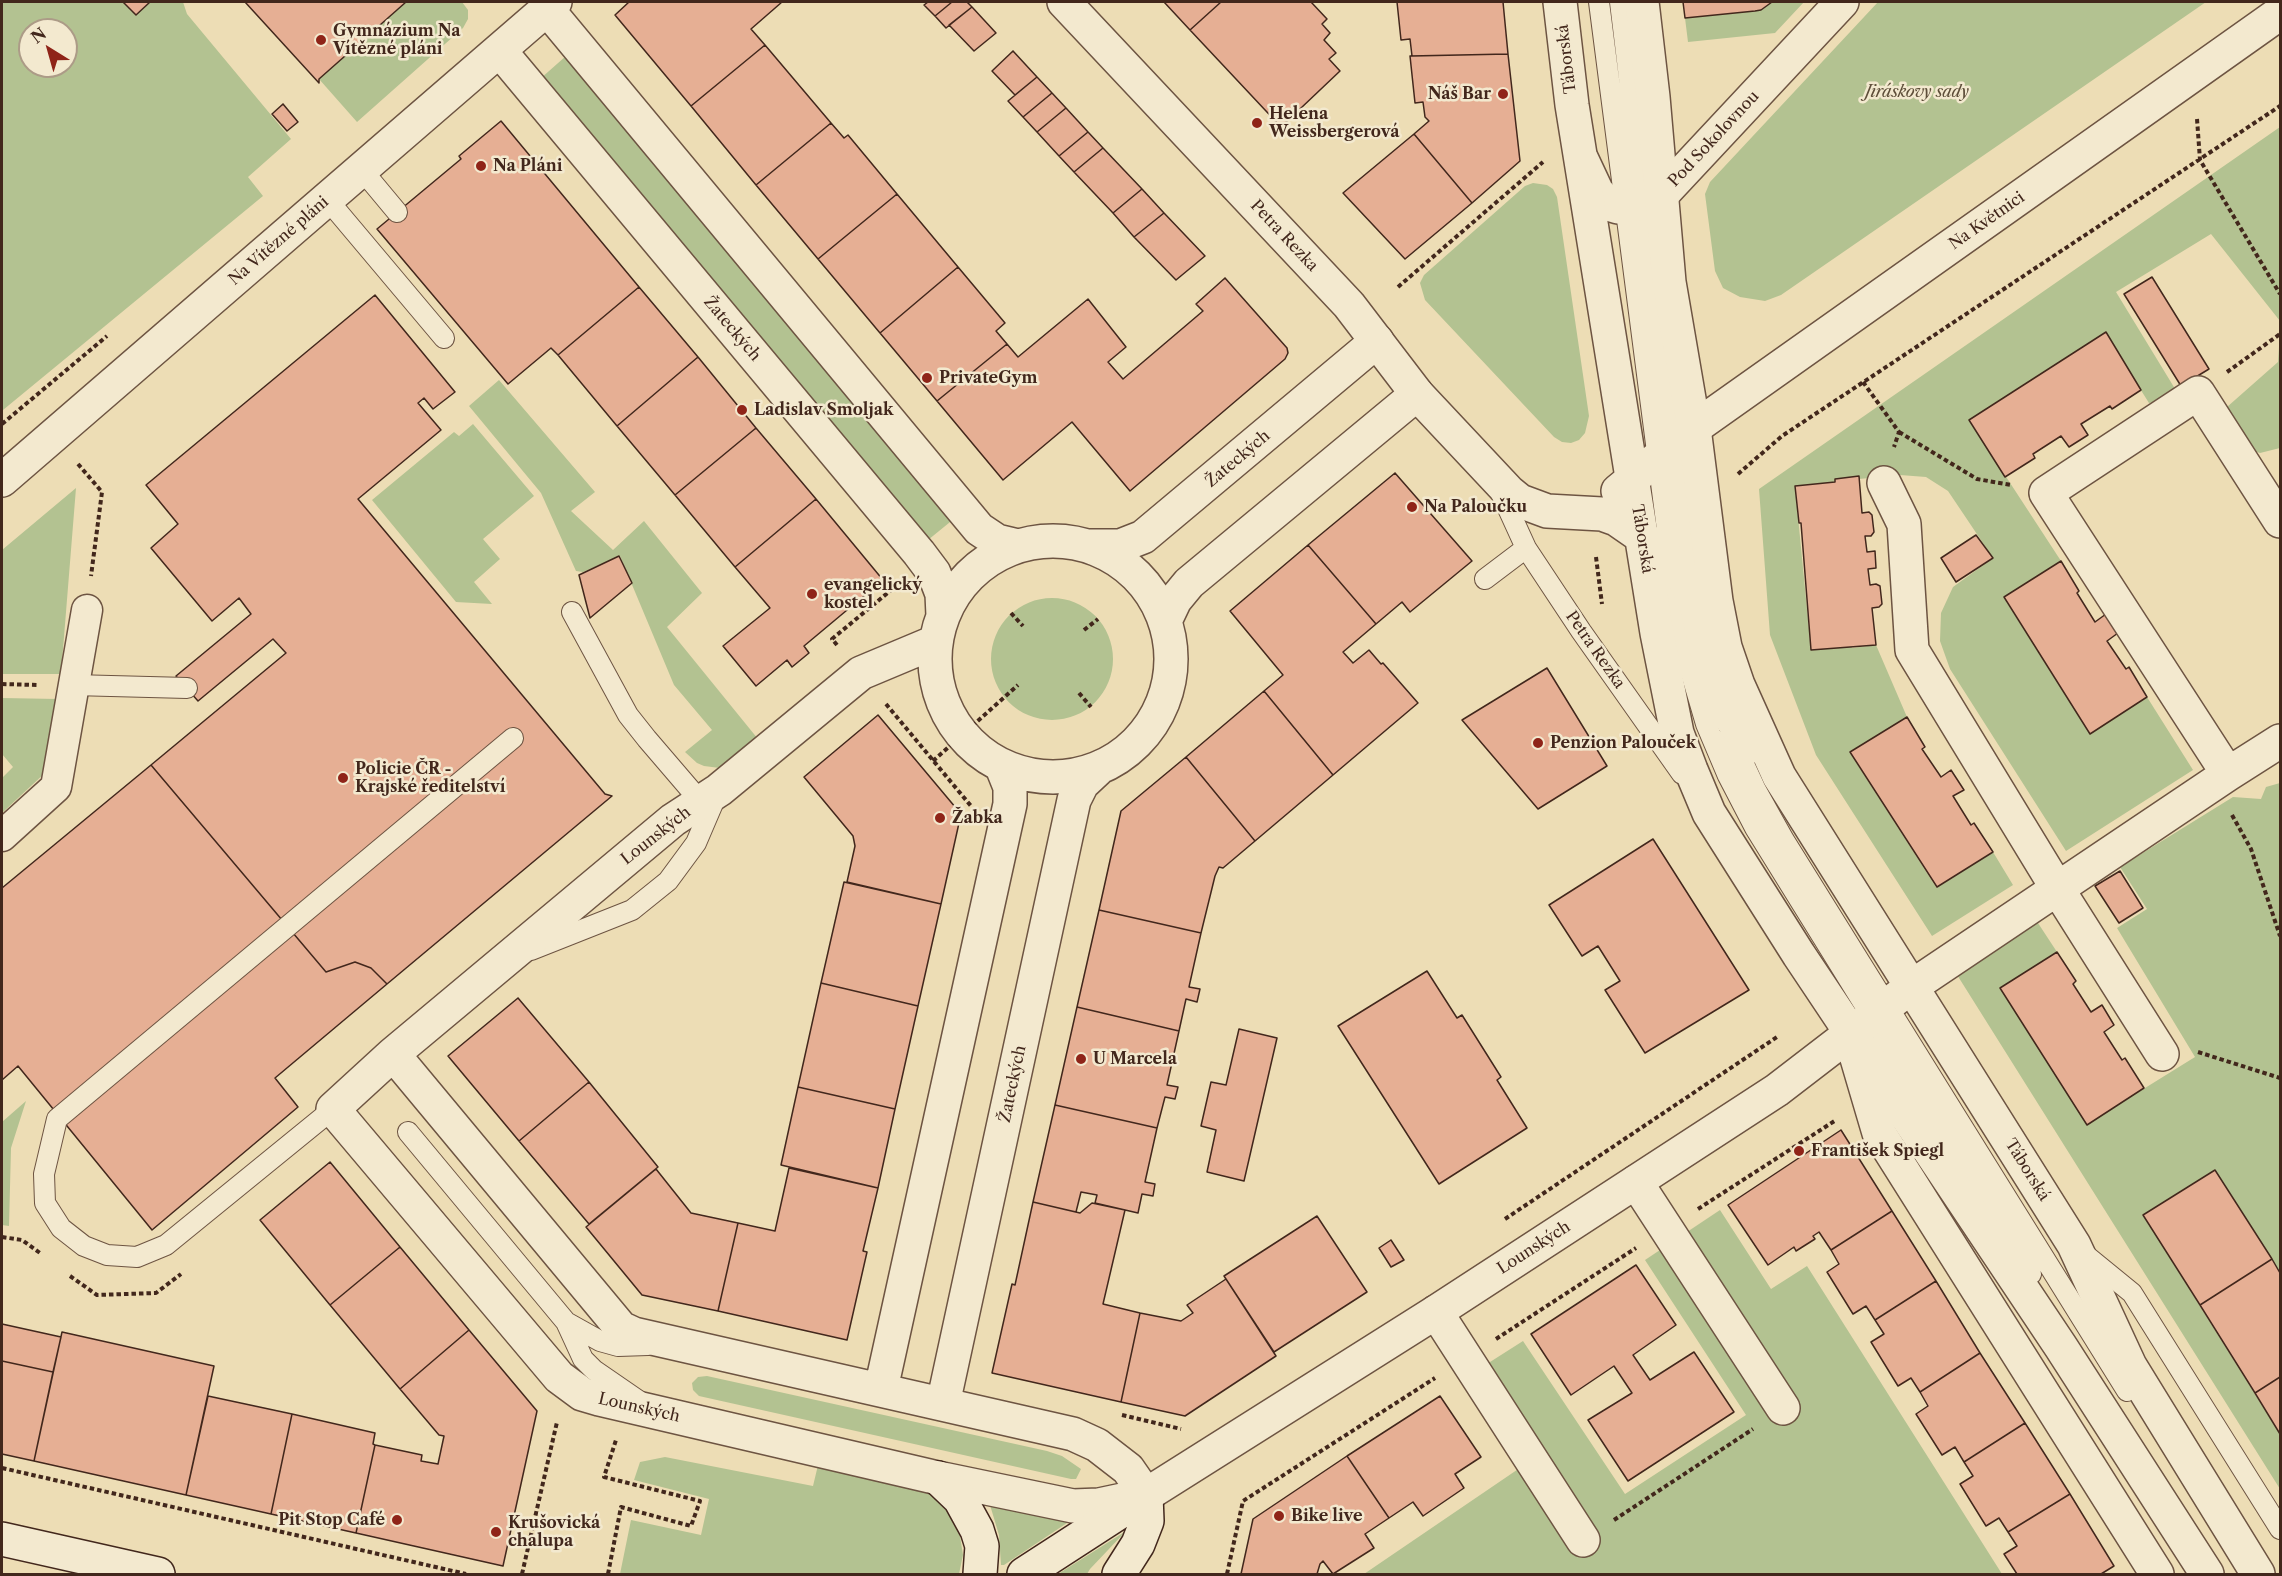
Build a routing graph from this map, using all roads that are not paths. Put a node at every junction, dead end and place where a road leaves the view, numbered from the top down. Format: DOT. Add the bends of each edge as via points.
graph roads {
  1 [pos="1064,2"];
  2 [pos="1560,2"];
  3 [pos="1599,2"];
  4 [pos="1620,2"];
  5 [pos="1642,2"];
  6 [pos="1842,2"];
  7 [pos="551,5"];
  8 [pos="2280,13"];
  9 [pos="500,51"];
  10 [pos="1581,157"];
  11 [pos="362,170"];
  12 [pos="327,199"];
  13 [pos="1643,202"];
  14 [pos="398,212"];
  15 [pos="444,338"];
  16 [pos="1377,341"];
  17 [pos="1417,394"];
  18 [pos="1676,444"];
  19 [pos="5,470"];
  20 [pos="1494,478"];
  21 [pos="1633,479"];
  22 [pos="1884,483"];
  23 [pos="1591,513"];
  24 [pos="2280,521"];
  25 [pos="1641,535"];
  26 [pos="1018,546"];
  27 [pos="1087,546"];
  28 [pos="1526,548"];
  29 [pos="1671,561"];
  30 [pos="1485,579"];
  31 [pos="1696,604"];
  32 [pos="87,610"];
  33 [pos="572,612"];
  34 [pos="1165,621"];
  35 [pos="939,629"];
  36 [pos="73,685"];
  37 [pos="187,688"];
  38 [pos="1718,701"];
  39 [pos="513,738"];
  40 [pos="2280,741"];
  41 [pos="1002,767"];
  42 [pos="1097,770"];
  43 [pos="2229,774"];
  44 [pos="1779,776"];
  45 [pos="710,796"];
  46 [pos="1709,813"];
  47 [pos="2,836"];
  48 [pos="2057,888"];
  49 [pos="504,961"];
  50 [pos="1880,1011"];
  51 [pos="393,1054"];
  52 [pos="2162,1054"];
  53 [pos="333,1109"];
  54 [pos="408,1132"];
  55 [pos="1636,1182"];
  56 [pos="2074,1245"];
  57 [pos="1436,1312"];
  58 [pos="566,1322"];
  59 [pos="671,1342"];
  60 [pos="881,1389"];
  61 [pos="943,1404"];
  62 [pos="1783,1408"];
  63 [pos="654,1411"];
  64 [pos="938,1478"];
  65 [pos="1146,1495"];
  66 [pos="2280,1529"];
  67 [pos="2,1539"];
  68 [pos="1583,1540"];
  69 [pos="158,1575"];
  70 [pos="980,1575"];
  71 [pos="1024,1575"];
  72 [pos="1119,1575"];
  73 [pos="2157,1575"];
  74 [pos="2207,1575"];
  75 [pos="2218,1575"];
  76 [pos="2241,1575"];
  77 [pos="2258,1575"];
  1 -- 16 [label="street, Petra Rezka" via="1349,305"];
  2 -- 10 [label="street, Táborská"];
  3 -- 13 [label="lane"];
  4 -- 13 [label="lane"];
  5 -- 13 [label="street, Táborská" via="1653,97"];
  6 -- 13 [label="street, Pod Sokolovnou"];
  7 -- 9 [label="street, Na Vítězné pláni"];
  7 -- 26 [label="street, Žateckých" via="979,529 997,541"];
  8 -- 18 [label="street, Na Květnici"];
  9 -- 11 [label="street, Na Vítězné pláni"];
  9 -- 35 [label="street, Žateckých" via="919,553 934,573 942,594"];
  10 -- 13 [label="street" via="1603,199 1618,207"];
  10 -- 21 [label="street, Táborská"];
  11 -- 12 [label="street, Na Vítězné pláni"];
  11 -- 14 [label="lane"];
  12 -- 15 [label="lane"];
  12 -- 19 [label="street, Na Vítězné pláni" via="54,434"];
  13 -- 18 [label="lane"];
  13 -- 18 [label="street, Táborská" via="1669,282"];
  16 -- 17 [label="street, Petra Rezka"];
  16 -- 27 [label="street, Žateckých" via="1143,537 1120,546"];
  17 -- 20 [label="street, Petra Rezka"];
  17 -- 34 [label="street" via="1189,584 1174,600"];
  18 -- 21 [label="street"];
  18 -- 29 [label="lane"];
  18 -- 31 [label="lane"];
  18 -- 44 [label="street, Táborská" via="1725,647"];
  20 -- 23 [label="street, Petra Rezka" via="1520,501 1535,508 1555,513"];
  20 -- 28 [label="lane, Petra Rezka"];
  21 -- 23 [label="street"];
  21 -- 25 [label="street, Táborská"];
  22 -- 48 [label="street" via="1904,524 1912,650"];
  23 -- 25 [label="street, Petra Rezka" via="1616,519"];
  24 -- 43 [label="street" via="2198,393 2046,493"];
  25 -- 29 [label="street, Petra Rezka"];
  25 -- 46 [label="street, Táborská" via="1677,733"];
  26 -- 27 [label="street, Žateckých" via="1052,541"];
  26 -- 35 [label="street, Žateckých" via="972,572 955,592"];
  27 -- 34 [label="street, Žateckých" via="1112,556 1135,574 1153,595"];
  28 -- 30 [label="lane"];
  28 -- 46 [label="lane, Petra Rezka"];
  29 -- 31 [label="street, Petra Rezka"];
  29 -- 50 [label="lane" via="1686,656 1716,751 1755,828"];
  31 -- 38 [label="street, Petra Rezka"];
  32 -- 36 [label="street"];
  33 -- 45 [label="lane" via="628,715"];
  34 -- 42 [label="street, Žateckých" via="1172,656 1167,692 1152,725 1128,752"];
  35 -- 41 [label="street, Žateckých" via="935,676 944,708 961,736"];
  35 -- 45 [label="street, Lounských" via="861,673"];
  36 -- 37 [label="lane"];
  36 -- 47 [label="street" via="56,787"];
  38 -- 44 [label="street, Táborská"];
  38 -- 50 [label="lane" via="1743,766"];
  39 -- 53 [label="lane" via="57,1119 44,1174 45,1203 61,1228 84,1246 107,1255 137,1257 166,1245"];
  40 -- 43 [label="street, Lounských"];
  41 -- 42 [label="street, Žateckých" via="1032,776 1065,778"];
  41 -- 60 [label="street" via="1010,787 1010,804"];
  42 -- 61 [label="street, Žateckých" via="1082,784 1074,800"];
  43 -- 48 [label="street, Lounských"];
  44 -- 50 [label="street, Táborská"];
  45 -- 49 [label="street, Lounských" via="673,820"];
  45 -- 49 [label="lane" via="696,843 668,881 641,903"];
  46 -- 50 [label="street, Táborská"];
  48 -- 50 [label="street, Lounských"];
  48 -- 52 [label="street"];
  49 -- 51 [label="street, Lounských"];
  50 -- 55 [label="street, Lounských" via="1790,1081"];
  50 -- 56 [label="street, Táborská"];
  50 -- 73 [label="street, Táborská" via="1879,1133"];
  50 -- 74 [label="street, Táborská" via="2061,1347"];
  50 -- 75 [label="lane"];
  50 -- 76 [label="lane"];
  51 -- 53 [label="street, Lounských"];
  51 -- 59 [label="street" via="613,1320 634,1334"];
  53 -- 63 [label="street, Lounských" via="559,1377 582,1394"];
  54 -- 58 [label="lane"];
  55 -- 57 [label="street, Lounských"];
  55 -- 62 [label="street"];
  56 -- 66 [label="lane" via="2132,1293"];
  56 -- 77 [label="street, Táborská" via="2130,1366"];
  57 -- 65 [label="street, Lounských"];
  57 -- 68 [label="street"];
  58 -- 59 [label="lane" via="600,1341 618,1346"];
  58 -- 63 [label="lane" via="583,1359"];
  59 -- 60 [label="street"];
  60 -- 61 [label="street"];
  61 -- 65 [label="street" via="1073,1434 1097,1445 1128,1469"];
  63 -- 64 [label="street, Lounských"];
  64 -- 65 [label="street, Lounských" via="1073,1506"];
  64 -- 70 [label="street" via="960,1499 977,1530 982,1546"];
  65 -- 71 [label="street"];
  65 -- 72 [label="street" via="1147,1521"];
  67 -- 69 [label="street"];
}
